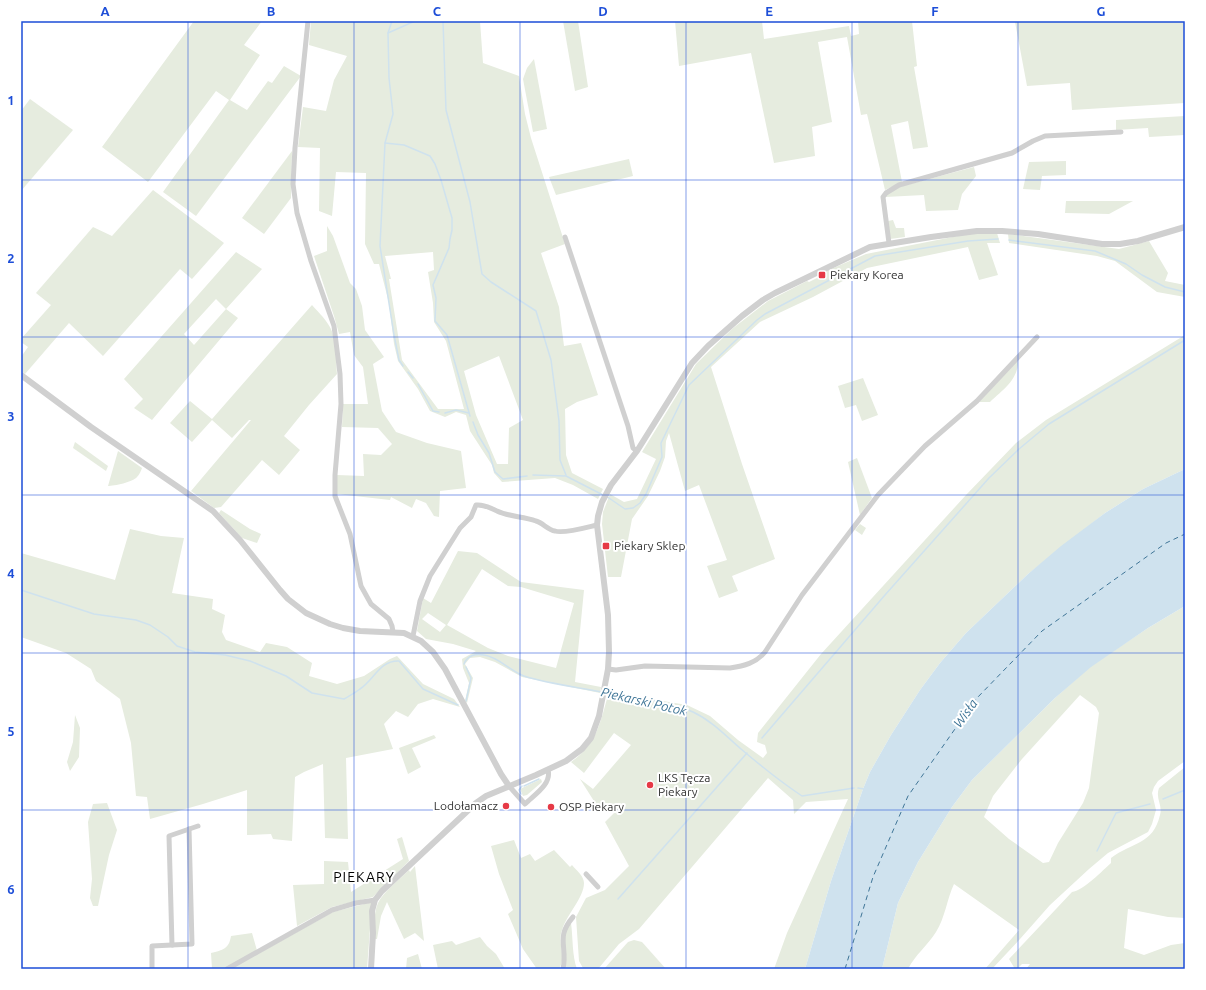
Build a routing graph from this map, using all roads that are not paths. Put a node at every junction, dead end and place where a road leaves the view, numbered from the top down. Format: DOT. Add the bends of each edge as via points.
graph roads {
  1 [pos="308,21"];
  2 [pos="1121,132"];
  3 [pos="1185,227"];
  4 [pos="565,237"];
  5 [pos="889,243"];
  6 [pos="1037,337"];
  7 [pos="21,376"];
  8 [pos="637,451"];
  9 [pos="598,525"];
  10 [pos="393,632"];
  11 [pos="413,636"];
  12 [pos="608,670"];
  13 [pos="548,770"];
  14 [pos="509,786"];
  15 [pos="198,826"];
  16 [pos="189,829"];
  17 [pos="586,874"];
  18 [pos="598,887"];
  19 [pos="375,900"];
  20 [pos="573,916"];
  21 [pos="172,945"];
  22 [pos="152,969"];
  23 [pos="227,969"];
  24 [pos="371,969"];
  25 [pos="564,969"];
  1 -- 10 [label="street" via="293,184 297,213 334,326 342,404 335,496 350,534 361,586 371,604 389,619"];
  2 -- 5 [label="street" via="1045,136 1012,153 899,185 883,197"];
  3 -- 5 [label="street" via="1120,244 1002,231 977,231"];
  4 -- 8 [label="street" via="633,448"];
  5 -- 8 [label="street" via="870,247 763,300 708,346 692,363"];
  6 -- 12 [label="street" via="976,401 925,446 878,495 802,594 758,659 744,666 730,668 644,666"];
  7 -- 10 [label="street" via="213,511 288,599 306,613 343,628"];
  8 -- 9 [label="street" via="607,491 598,516"];
  9 -- 11 [label="street" via="557,532 532,519 499,512 485,505 476,506 430,576 420,601"];
  9 -- 12 [label="street" via="608,615"];
  10 -- 11 [label="street"];
  11 -- 14 [label="street" via="436,656"];
  12 -- 13 [label="street" via="596,726 588,743 575,755"];
  13 -- 14 [label="street"];
  13 -- 14 [label="street" via="548,781 525,804"];
  14 -- 19 [label="street" via="486,796 469,808"];
  15 -- 16 [label="street"];
  16 -- 21 [label="street" via="169,836"];
  16 -- 21 [label="street" via="192,944"];
  17 -- 18 [label="street"];
  19 -- 23 [label="street" via="332,910"];
  19 -- 24 [label="street" via="372,911"];
  20 -- 25 [label="street" via="563,931"];
  21 -- 22 [label="street" via="152,946"];
}
